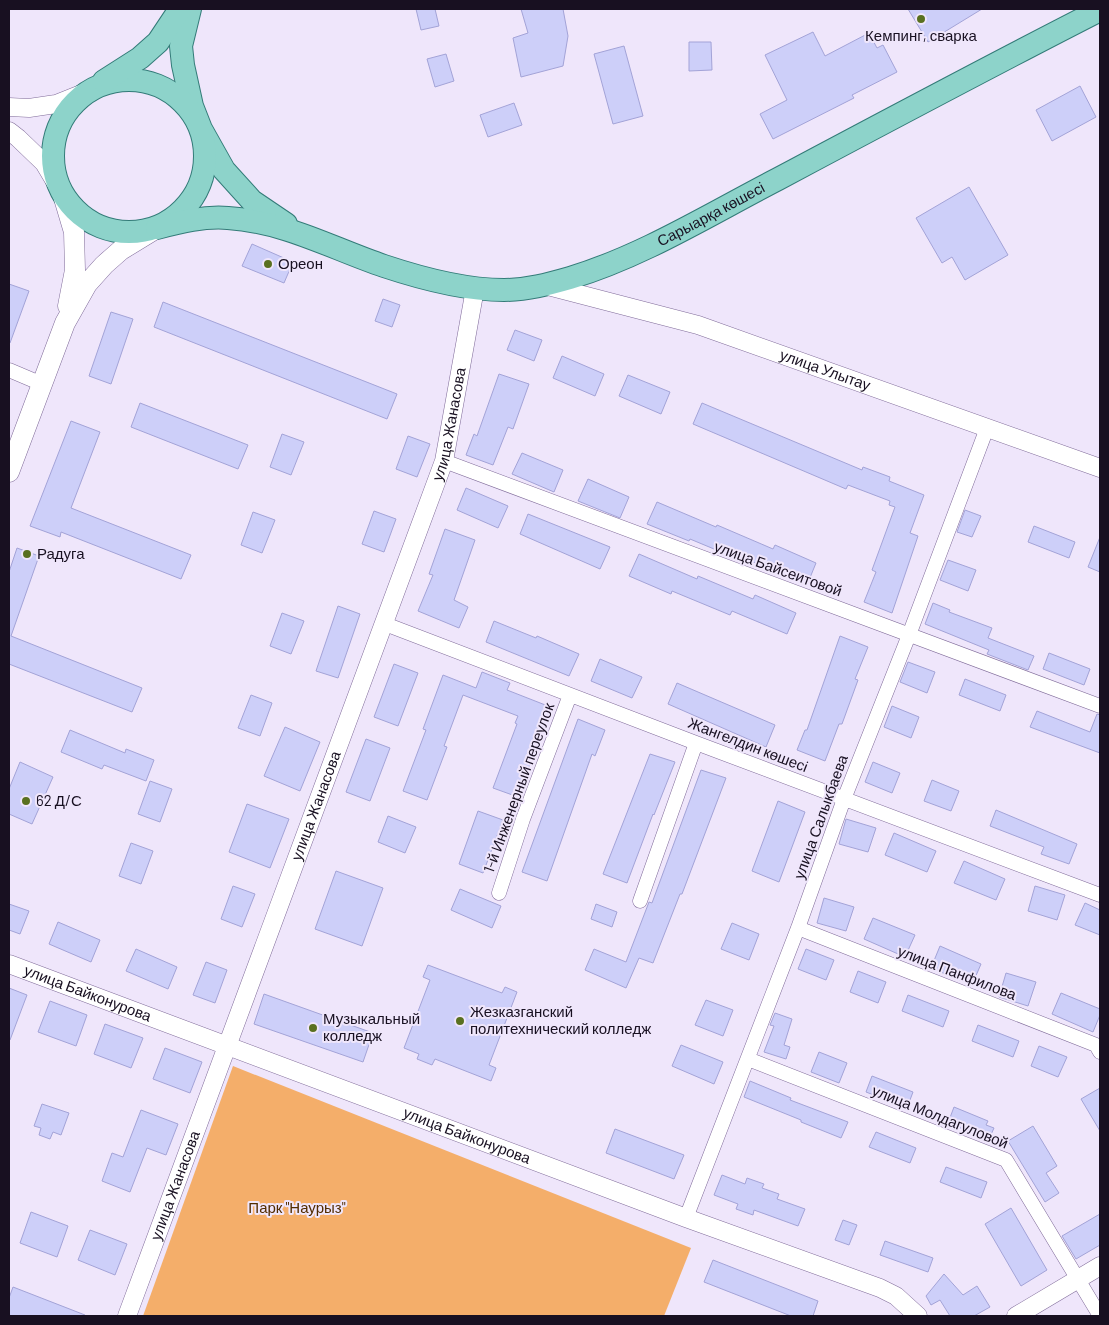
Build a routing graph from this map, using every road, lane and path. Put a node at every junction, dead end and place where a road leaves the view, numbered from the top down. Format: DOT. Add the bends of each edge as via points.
graph roads {
  1 [pos="180,9"];
  2 [pos="190,9"];
  3 [pos="1100,10"];
  4 [pos="96,88"];
  5 [pos="9,107"];
  6 [pos="201,129"];
  7 [pos="9,131"];
  8 [pos="63,195"];
  9 [pos="157,228"];
  10 [pos="297,232"];
  11 [pos="544,286"];
  12 [pos="474,289"];
  13 [pos="65,323"];
  14 [pos="9,370"];
  15 [pos="42,384"];
  16 [pos="987,428"];
  17 [pos="444,461"];
  18 [pos="1100,468"];
  19 [pos="9,472"];
  20 [pos="385,624"];
  21 [pos="910,635"];
  22 [pos="570,695"];
  23 [pos="1100,706"];
  24 [pos="696,743"];
  25 [pos="844,799"];
  26 [pos="499,893"];
  27 [pos="1100,894"];
  28 [pos="640,901"];
  29 [pos="798,928"];
  30 [pos="9,964"];
  31 [pos="227,1047"];
  32 [pos="1100,1052"];
  33 [pos="748,1059"];
  34 [pos="686,1218"];
  35 [pos="1100,1266"];
  36 [pos="1078,1280"];
  37 [pos="127,1316"];
  38 [pos="918,1316"];
  39 [pos="1016,1316"];
  40 [pos="1100,1316"];
  1 -- 4 [label="main road" via="158,42"];
  2 -- 6 [label="main road" via="181,46 192,106"];
  3 -- 11 [label="main road, Сарыарқа көшесі" via="659,242 602,268"];
  4 -- 5 [label="street" via="56,104"];
  4 -- 6 [label="main road" via="116,81 134,80 157,85 180,98"];
  4 -- 8 [label="main road" via="77,100 56,132 53,162"];
  6 -- 9 [label="main road" via="206,147 203,179 185,209"];
  6 -- 10 [label="main road" via="224,170 252,201"];
  7 -- 8 [label="street" via="44,163"];
  8 -- 9 [label="main road" via="75,211 110,231 131,233"];
  8 -- 13 [label="main road" via="74,232 75,270"];
  9 -- 10 [label="main road" via="189,220 226,218"];
  9 -- 13 [label="main road" via="121,250 104,265 87,284"];
  10 -- 12 [label="main road, Сарыарқа көшесі" via="385,266"];
  11 -- 12 [label="main road, Сарыарқа көшесі"];
  11 -- 16 [label="street, улица Улытау" via="698,325"];
  12 -- 17 [label="street, улица Жанасова"];
  13 -- 15 [label="main road"];
  14 -- 15 [label="street"];
  15 -- 19 [label="main road"];
  16 -- 18 [label="street, улица Улытау"];
  16 -- 21 [label="street, улица Салыкбаева"];
  17 -- 20 [label="street, улица Жанасова"];
  17 -- 21 [label="street, улица Байсеитовой"];
  20 -- 22 [label="street, Жангелдин көшесі"];
  20 -- 31 [label="street, улица Жанасова"];
  21 -- 23 [label="street, улица Байсеитовой"];
  21 -- 25 [label="street, улица Салыкбаева"];
  22 -- 24 [label="street, Жангелдин көшесі"];
  22 -- 26 [label="street, 1-й Инженерный переулок"];
  24 -- 25 [label="street, Жангелдин көшесі"];
  24 -- 28 [label="street"];
  25 -- 27 [label="street, Жангелдин көшесі"];
  25 -- 29 [label="street, улица Салыкбаева"];
  29 -- 32 [label="street, улица Панфилова" via="1096,1045"];
  29 -- 33 [label="street, улица Салыкбаева"];
  30 -- 31 [label="street, улица Байконурова"];
  31 -- 34 [label="street, улица Байконурова"];
  31 -- 37 [label="street, улица Жанасова"];
  33 -- 34 [label="street, улица Салыкбаева"];
  33 -- 36 [label="street, улица Молдагуловой" via="1006,1160"];
  34 -- 38 [label="street, улица Байконурова" via="880,1288 896,1296"];
  35 -- 36 [label="street"];
  36 -- 39 [label="street"];
  36 -- 40 [label="street, улица Молдагуловой"];
}
